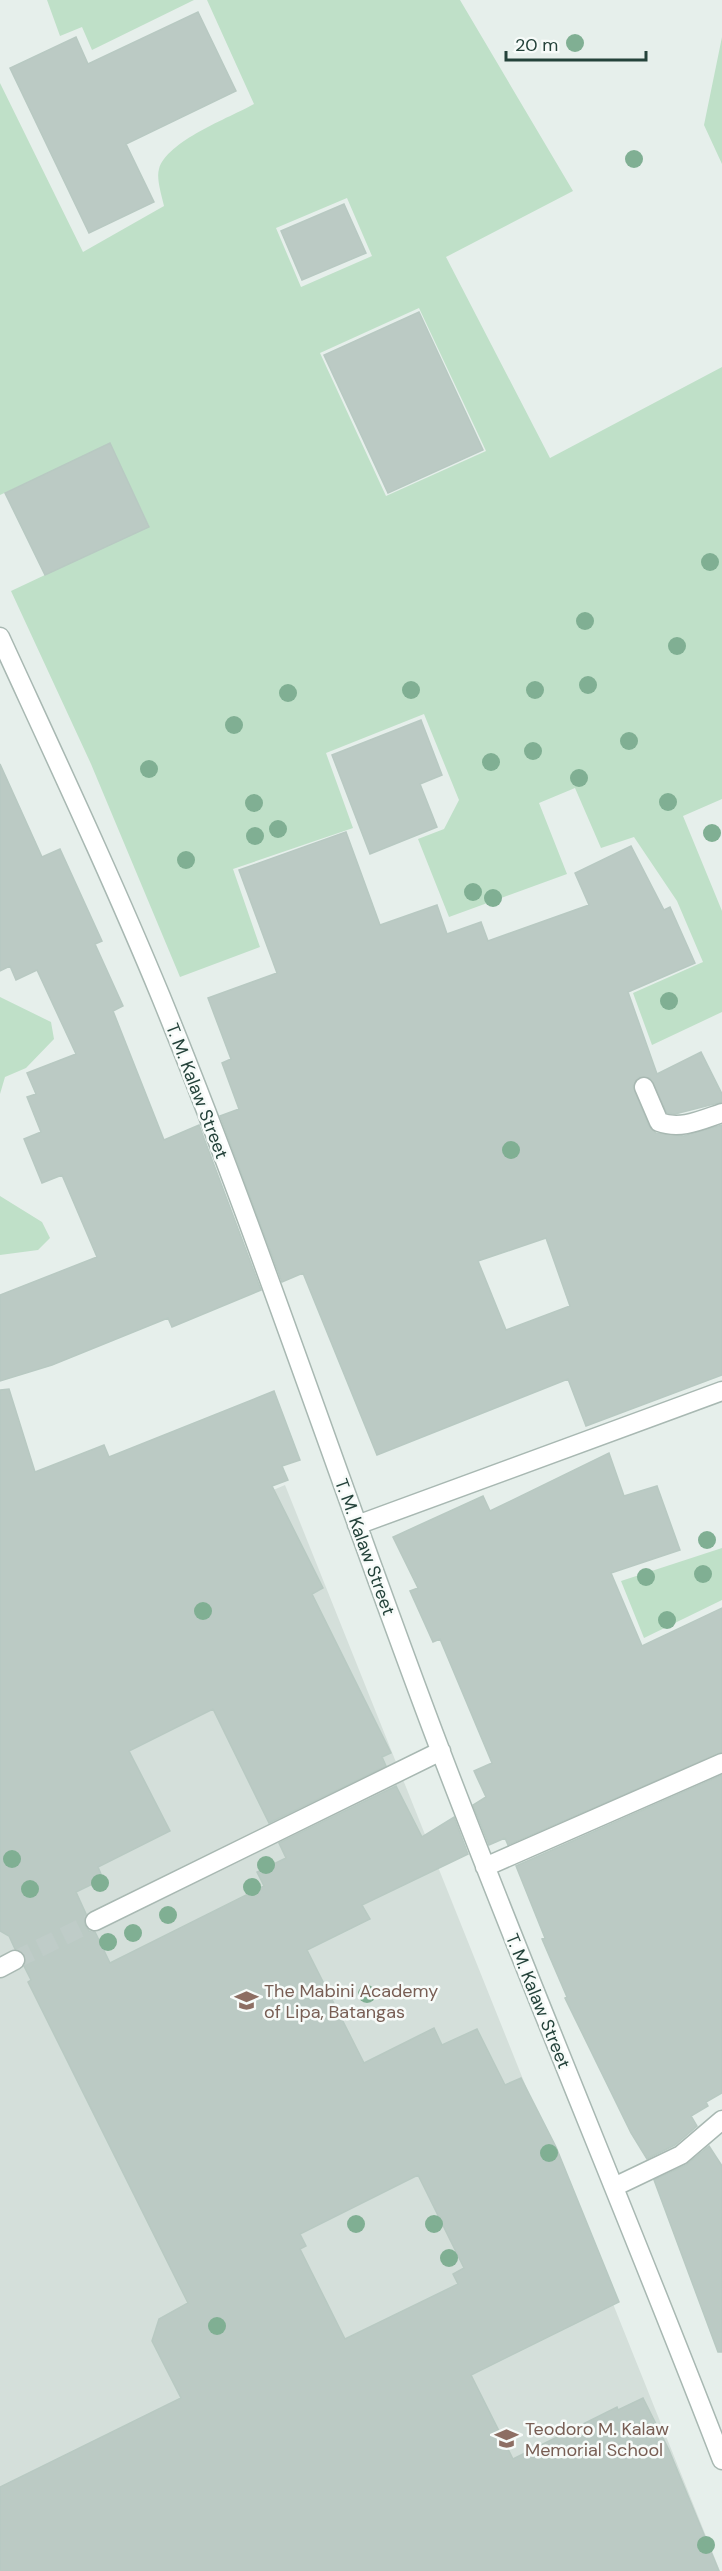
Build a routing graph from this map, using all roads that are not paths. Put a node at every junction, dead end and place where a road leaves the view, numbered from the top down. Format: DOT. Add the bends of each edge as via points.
graph roads {
  1 [pos="0,637"];
  2 [pos="644,1087"];
  3 [pos="722,1113"];
  4 [pos="722,1391"];
  5 [pos="357,1525"];
  6 [pos="441,1751"];
  7 [pos="722,1763"];
  8 [pos="485,1867"];
  9 [pos="95,1921"];
  10 [pos="722,2120"];
  11 [pos="614,2187"];
  12 [pos="722,2460"];
  1 -- 5 [label="street, T. M. Kalaw Street" via="162,999"];
  2 -- 3 [label="street" via="659,1122 670,1126"];
  4 -- 5 [label="street"];
  5 -- 6 [label="street, T. M. Kalaw Street"];
  6 -- 8 [label="street, T. M. Kalaw Street"];
  6 -- 9 [label="street"];
  7 -- 8 [label="street"];
  8 -- 11 [label="street, T. M. Kalaw Street"];
  10 -- 11 [label="street" via="681,2155"];
  11 -- 12 [label="street, T. M. Kalaw Street"];
}
